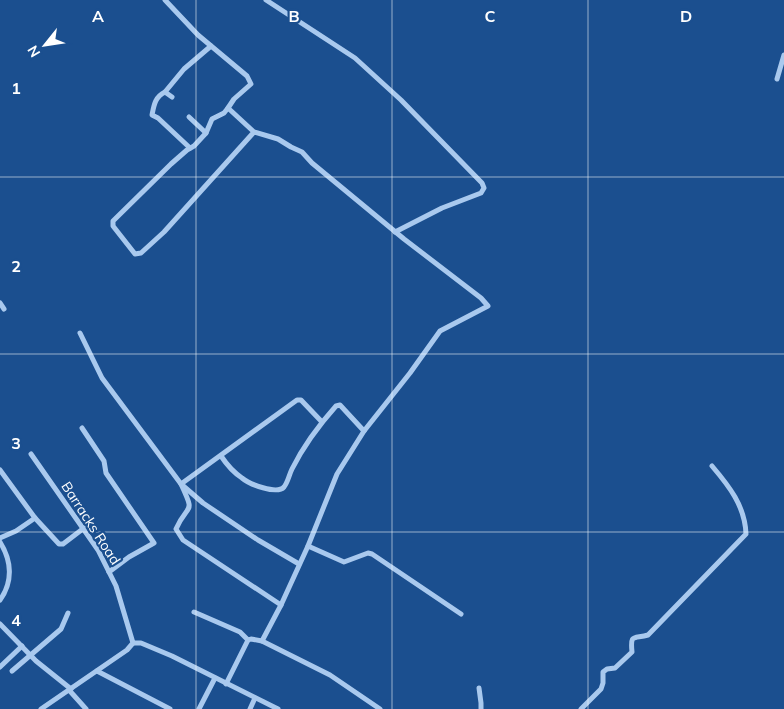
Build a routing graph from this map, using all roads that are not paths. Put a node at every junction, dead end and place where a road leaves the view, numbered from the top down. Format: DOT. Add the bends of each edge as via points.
graph roads {
  1 [pos="165,0"];
  2 [pos="266,0"];
  3 [pos="211,46"];
  4 [pos="784,55"];
  5 [pos="777,79"];
  6 [pos="165,92"];
  7 [pos="172,97"];
  8 [pos="228,108"];
  9 [pos="189,117"];
  10 [pos="254,132"];
  11 [pos="206,133"];
  12 [pos="190,148"];
  13 [pos="395,232"];
  14 [pos="0,303"];
  15 [pos="4,309"];
  16 [pos="80,333"];
  17 [pos="322,422"];
  18 [pos="82,428"];
  19 [pos="364,431"];
  20 [pos="31,454"];
  21 [pos="221,456"];
  22 [pos="712,466"];
  23 [pos="0,470"];
  24 [pos="181,484"];
  25 [pos="36,518"];
  26 [pos="84,528"];
  27 [pos="0,538"];
  28 [pos="0,542"];
  29 [pos="308,546"];
  30 [pos="299,564"];
  31 [pos="109,572"];
  32 [pos="0,600"];
  33 [pos="281,605"];
  34 [pos="194,612"];
  35 [pos="68,613"];
  36 [pos="462,614"];
  37 [pos="0,624"];
  38 [pos="248,640"];
  39 [pos="262,641"];
  40 [pos="133,643"];
  41 [pos="22,646"];
  42 [pos="31,656"];
  43 [pos="0,667"];
  44 [pos="12,671"];
  45 [pos="97,671"];
  46 [pos="215,678"];
  47 [pos="226,684"];
  48 [pos="479,688"];
  49 [pos="70,689"];
  50 [pos="255,698"];
  51 [pos="41,709"];
  52 [pos="86,709"];
  53 [pos="170,709"];
  54 [pos="200,709"];
  55 [pos="250,709"];
  56 [pos="278,709"];
  57 [pos="380,709"];
  58 [pos="481,709"];
  59 [pos="581,709"];
  1 -- 3 [label="street"];
  2 -- 13 [label="street" via="355,58 482,183 481,193"];
  3 -- 6 [label="street"];
  3 -- 8 [label="street" via="247,76 251,84"];
  4 -- 5 [label="street"];
  6 -- 7 [label="street"];
  6 -- 12 [label="street" via="155,102 152,115"];
  8 -- 10 [label="street"];
  8 -- 11 [label="street" via="212,119"];
  9 -- 11 [label="street"];
  10 -- 12 [label="street" via="164,232 141,253 135,254 112,223"];
  10 -- 13 [label="street" via="273,136 302,152"];
  11 -- 12 [label="street"];
  13 -- 19 [label="street" via="488,306 440,330"];
  14 -- 15 [label="street"];
  16 -- 24 [label="street" via="102,378"];
  17 -- 19 [label="street" via="340,405"];
  17 -- 21 [label="street" via="301,400 297,400"];
  17 -- 21 [label="street" via="286,484 277,491 244,480 229,468"];
  18 -- 31 [label="street" via="104,461 106,474 154,542"];
  19 -- 29 [label="street" via="337,474"];
  20 -- 26 [label="street, Barracks Road"];
  21 -- 24 [label="street"];
  22 -- 59 [label="street" via="738,503 746,521 746,534 648,634 632,639 632,652 615,668 603,672 601,689"];
  23 -- 25 [label="street"];
  24 -- 30 [label="street" via="203,503"];
  24 -- 33 [label="street" via="190,504 189,511 176,529 182,540"];
  25 -- 26 [label="street" via="59,544"];
  25 -- 27 [label="street"];
  26 -- 31 [label="street, Barracks Road"];
  28 -- 32 [label="street" via="10,569 5,593"];
  29 -- 30 [label="street"];
  29 -- 36 [label="street" via="344,562 372,554"];
  30 -- 33 [label="street"];
  31 -- 40 [label="street, Barracks Road"];
  33 -- 39 [label="street"];
  34 -- 38 [label="street" via="240,632"];
  35 -- 42 [label="street" via="62,629"];
  37 -- 41 [label="street"];
  38 -- 39 [label="street"];
  38 -- 47 [label="street"];
  39 -- 57 [label="street" via="330,675"];
  40 -- 45 [label="street"];
  40 -- 46 [label="street" via="141,642"];
  41 -- 42 [label="street"];
  41 -- 43 [label="street"];
  42 -- 44 [label="street"];
  42 -- 49 [label="street"];
  45 -- 49 [label="street"];
  45 -- 53 [label="street"];
  46 -- 47 [label="street"];
  46 -- 54 [label="street"];
  47 -- 50 [label="street"];
  48 -- 58 [label="street"];
  49 -- 51 [label="street"];
  49 -- 52 [label="street"];
  50 -- 55 [label="street"];
  50 -- 56 [label="street"];
}
